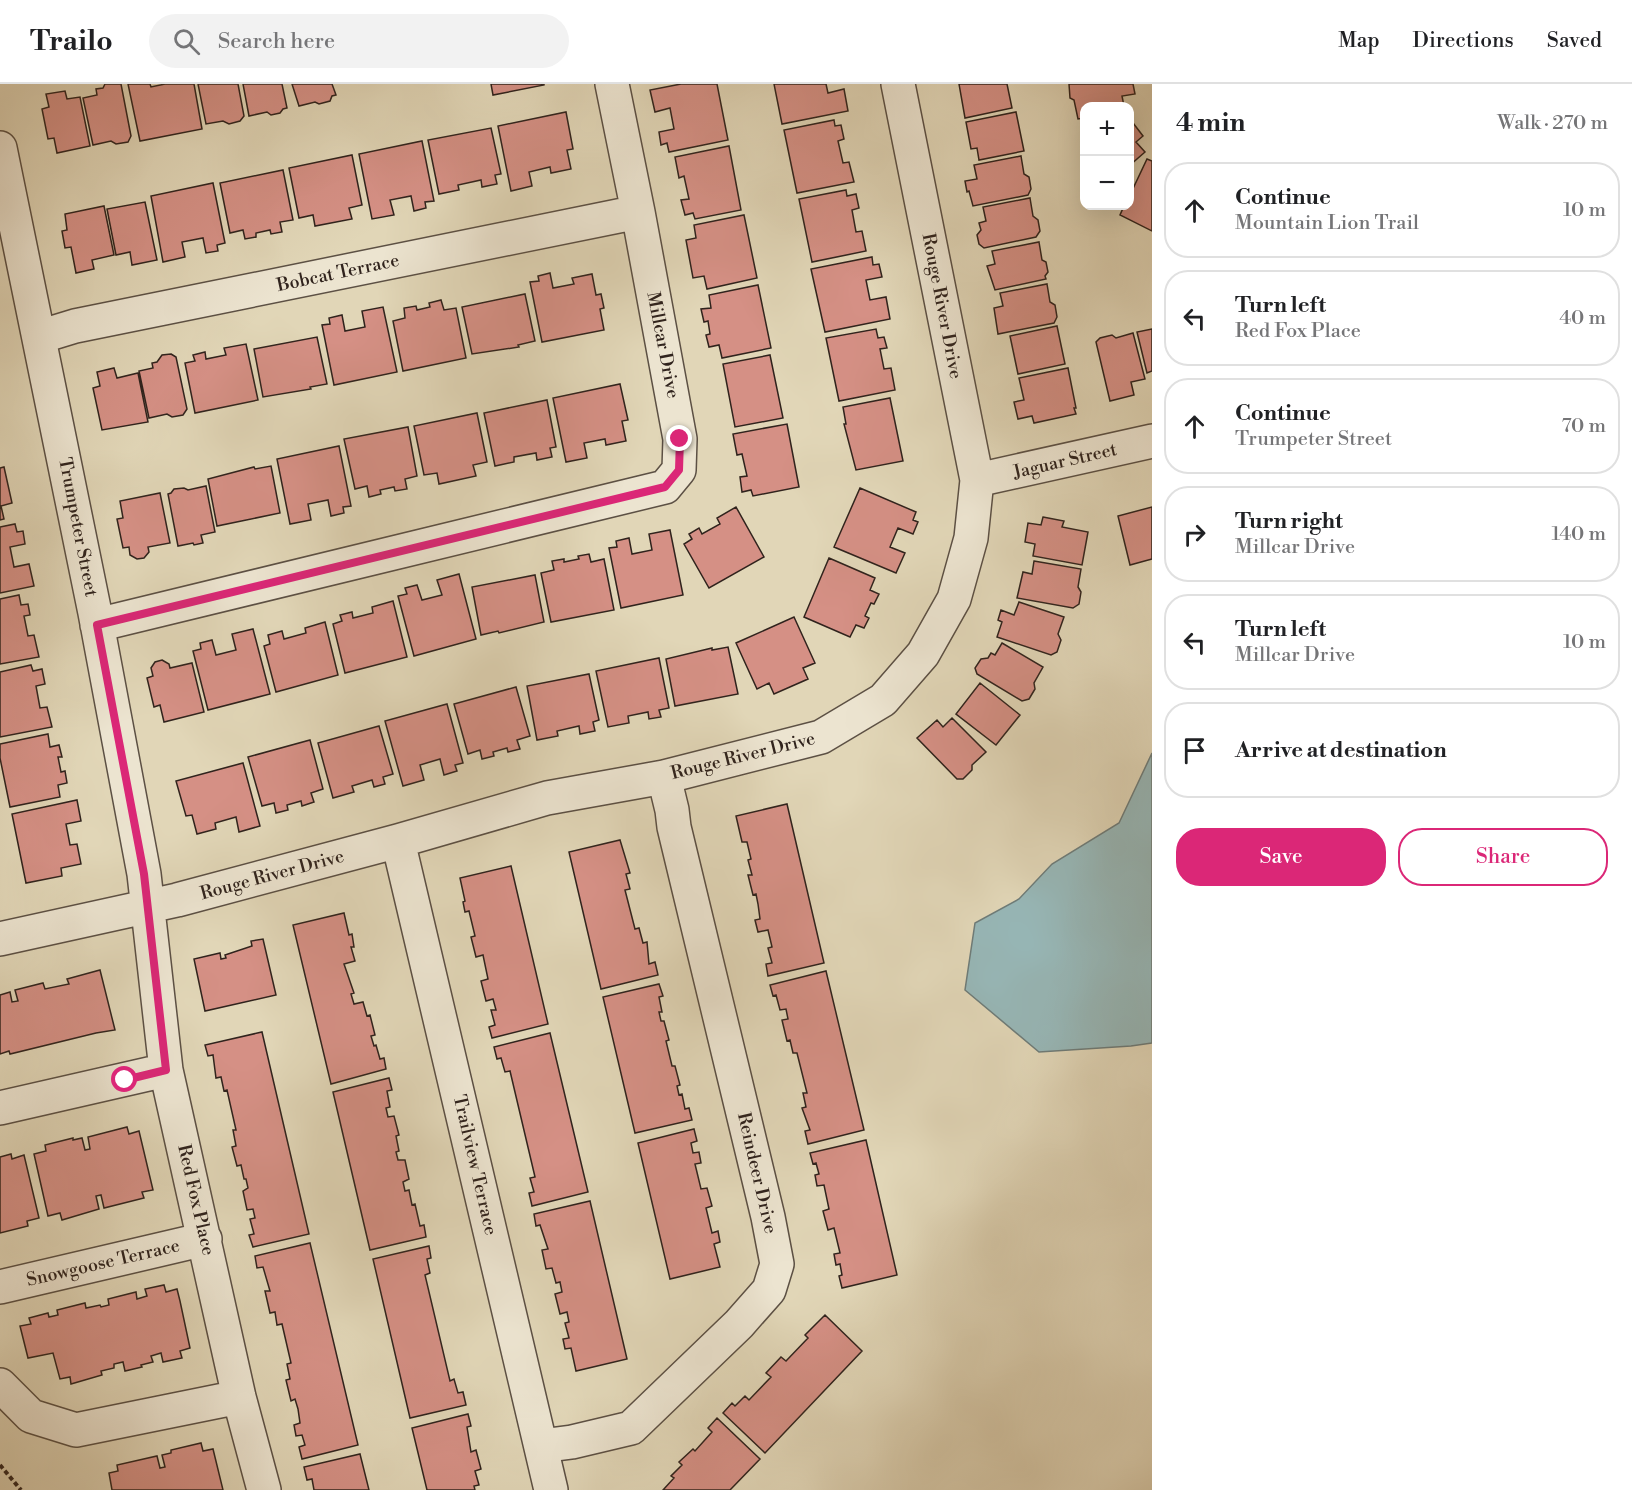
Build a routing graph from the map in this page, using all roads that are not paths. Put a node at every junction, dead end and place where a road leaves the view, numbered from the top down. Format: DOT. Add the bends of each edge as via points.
graph roads {
  1 [pos="612,84"];
  2 [pos="898,84"];
  3 [pos="0,148"];
  4 [pos="638,212"];
  5 [pos="39,337"];
  6 [pos="1152,441"];
  7 [pos="977,480"];
  8 [pos="97,625"];
  9 [pos="664,777"];
  10 [pos="398,841"];
  11 [pos="148,907"];
  12 [pos="0,939"];
  13 [pos="166,1070"];
  14 [pos="0,1108"];
  15 [pos="205,1239"];
  16 [pos="0,1287"];
  17 [pos="0,1385"];
  18 [pos="239,1397"];
  19 [pos="542,1446"];
  20 [pos="264,1490"];
  21 [pos="551,1490"];
  1 -- 4 [label="street, Millcar Drive"];
  2 -- 7 [label="street, Rouge River Drive"];
  3 -- 5 [label="street, Trumpeter Street"];
  4 -- 5 [label="street, Bobcat Terrace"];
  4 -- 8 [label="street, Millcar Drive" via="680,439 679,470 665,487"];
  5 -- 8 [label="street, Trumpeter Street"];
  6 -- 7 [label="street, Jaguar Street"];
  7 -- 9 [label="street, Rouge River Drive" via="971,538 954,599 923,654 883,700 821,737"];
  8 -- 11 [label="street, Trumpeter Street"];
  9 -- 10 [label="street, Rouge River Drive" via="547,798"];
  9 -- 19 [label="street, Reindeer Drive" via="777,1264 769,1290 739,1324 631,1428"];
  10 -- 11 [label="street, Rouge River Drive"];
  10 -- 19 [label="street, Trailview Terrace"];
  11 -- 12 [label="street, Rouge River Drive"];
  11 -- 13 [label="street, Red Fox Place"];
  13 -- 14 [label="street"];
  13 -- 15 [label="street, Red Fox Place"];
  15 -- 16 [label="street, Snowgoose Terrace"];
  15 -- 18 [label="street, Red Fox Place"];
  17 -- 18 [label="street" via="31,1416 76,1430"];
  18 -- 20 [label="street, Red Fox Place"];
  19 -- 21 [label="street, Trailview Terrace"];
}
